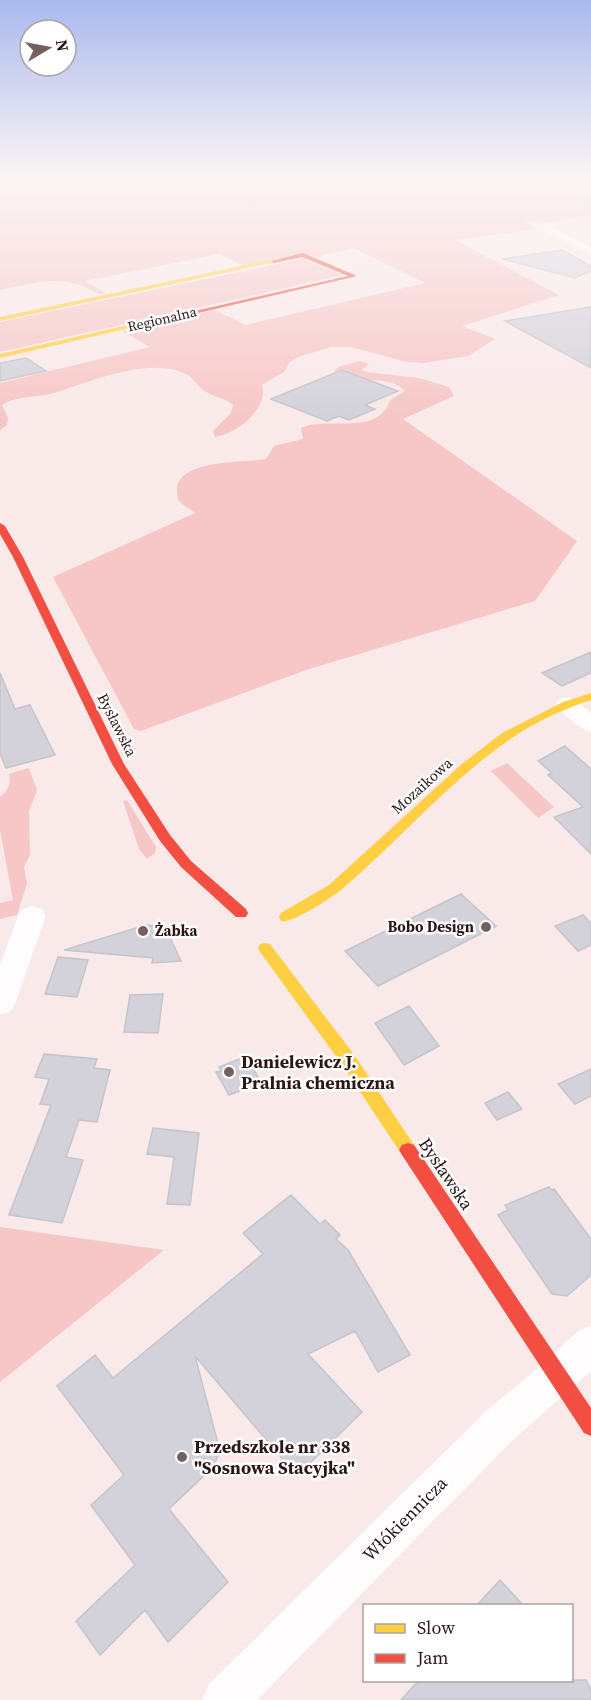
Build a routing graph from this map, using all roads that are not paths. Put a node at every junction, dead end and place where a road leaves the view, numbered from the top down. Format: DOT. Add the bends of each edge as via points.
graph roads {
  1 [pos="292,257"];
  2 [pos="309,257"];
  3 [pos="0,319"];
  4 [pos="0,356"];
  5 [pos="0,526"];
  6 [pos="18,557"];
  7 [pos="0,561"];
  8 [pos="591,696"];
  9 [pos="567,704"];
  10 [pos="591,725"];
  11 [pos="254,908"];
  12 [pos="272,909"];
  13 [pos="241,913"];
  14 [pos="32,916"];
  15 [pos="286,917"];
  16 [pos="233,928"];
  17 [pos="288,932"];
  18 [pos="246,945"];
  19 [pos="0,1004"];
  20 [pos="591,1344"];
  21 [pos="558,1377"];
  22 [pos="591,1426"];
  23 [pos="225,1700"];
  1 -- 3 [label="street, Regionalna"];
  2 -- 4 [label="street, Regionalna" via="354,276"];
  5 -- 6 [label="street, Bysławska"];
  6 -- 7 [label="street"];
  6 -- 13 [label="street, Bysławska" via="118,764 186,864"];
  8 -- 9 [label="street, Mozaikowa"];
  9 -- 10 [label="street"];
  9 -- 15 [label="street, Mozaikowa" via="506,736 467,766 334,888"];
  11 -- 13 [label="street"];
  12 -- 15 [label="street"];
  13 -- 16 [label="street"];
  14 -- 19 [label="street"];
  15 -- 17 [label="street"];
  18 -- 21 [label="street, Bysławska" via="270,946"];
  20 -- 21 [label="street, Włókiennicza"];
  21 -- 22 [label="street, Bysławska"];
  21 -- 23 [label="street, Włókiennicza" via="500,1425"];
}
